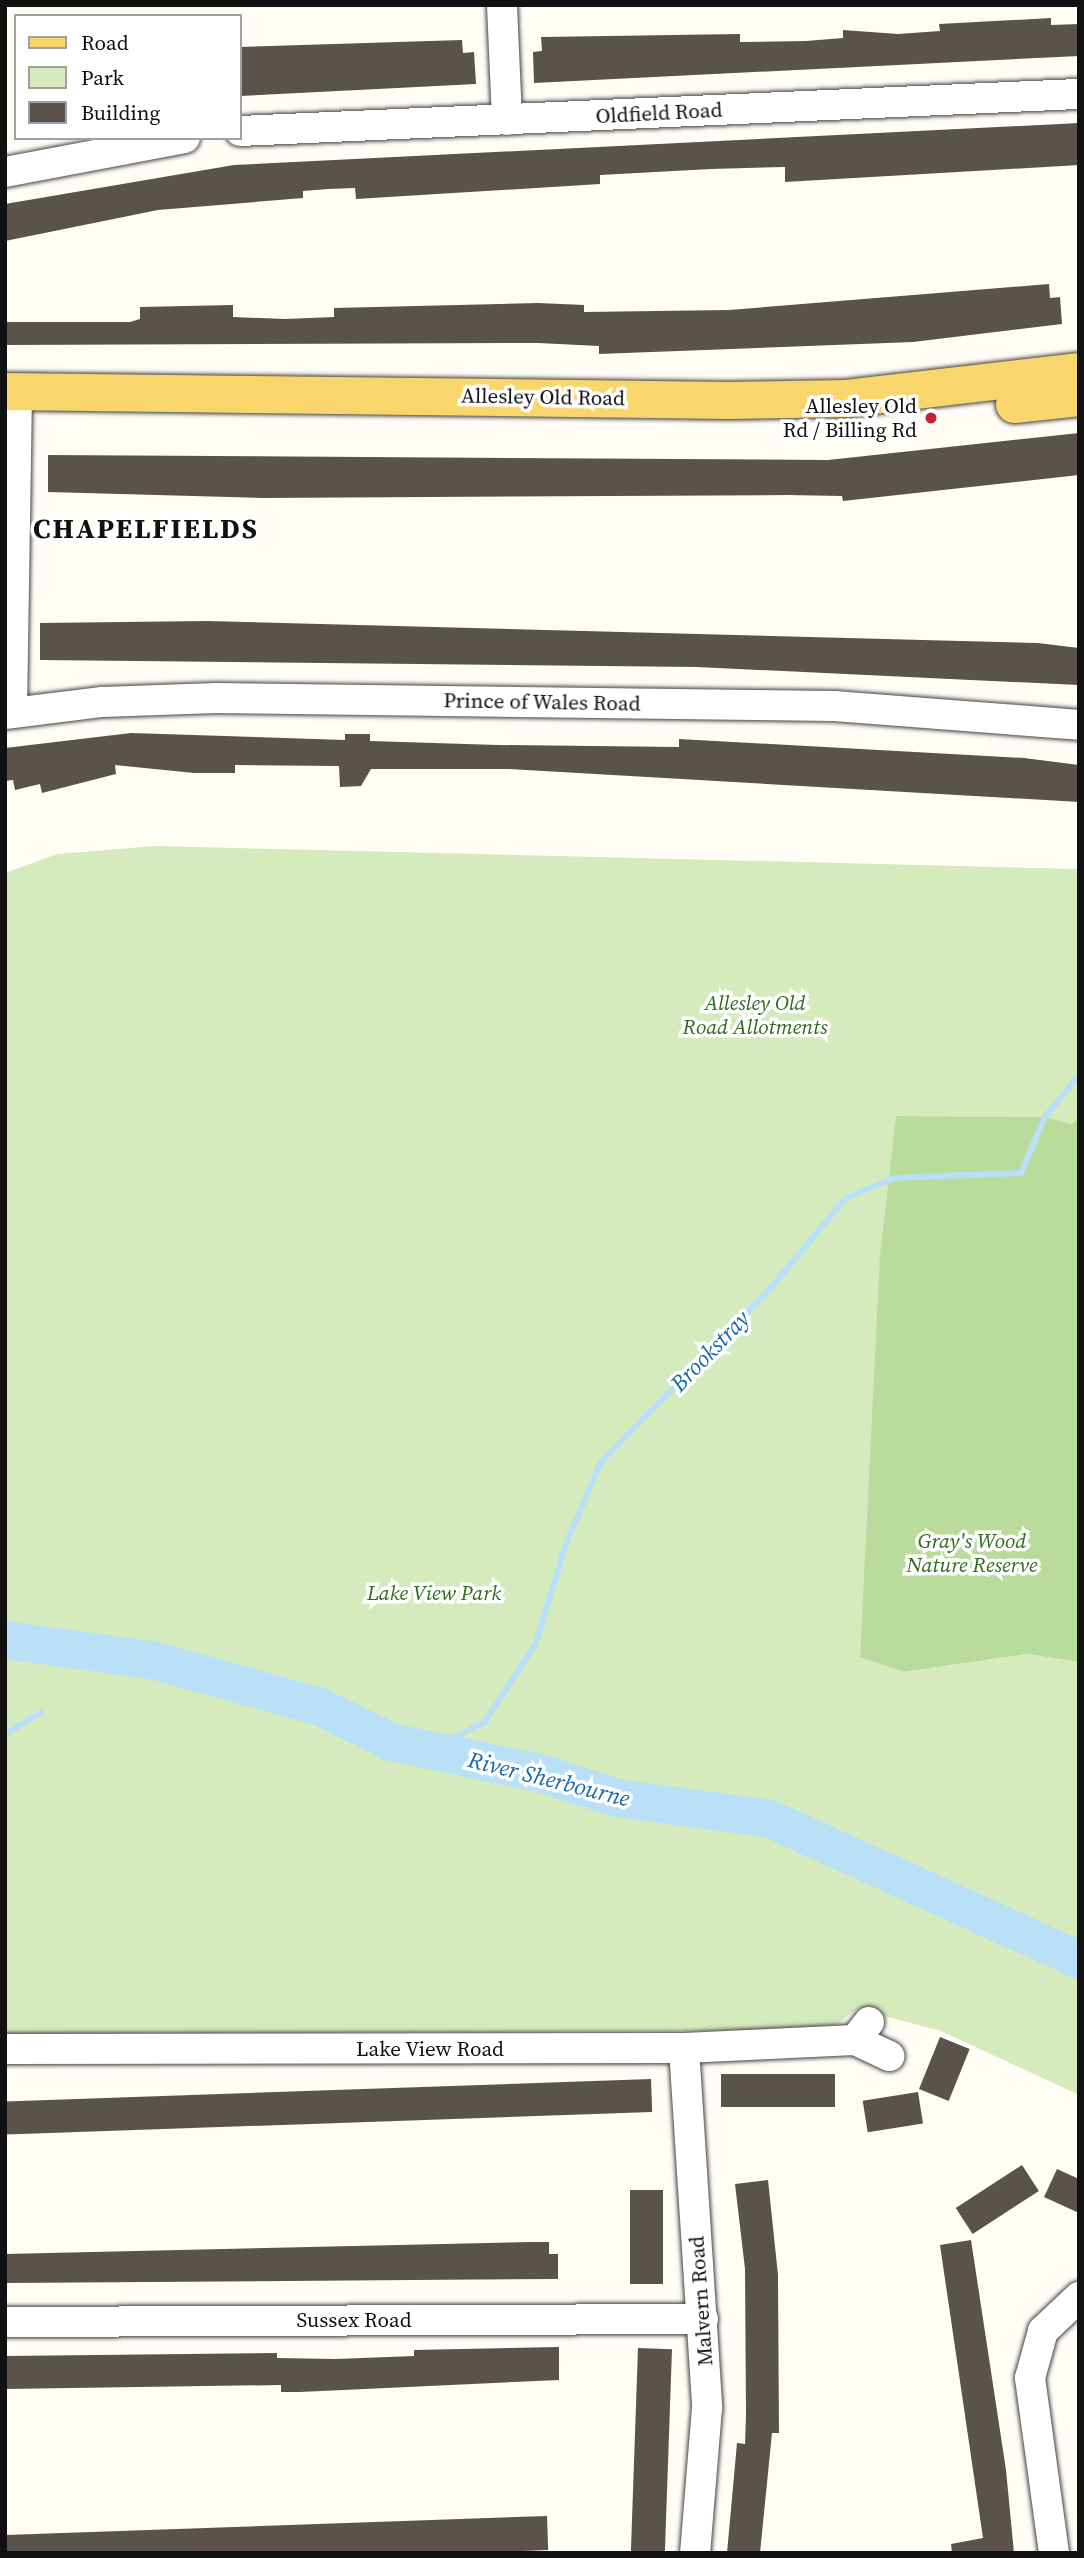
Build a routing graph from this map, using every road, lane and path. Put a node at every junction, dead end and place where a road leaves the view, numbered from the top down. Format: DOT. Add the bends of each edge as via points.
graph roads {
  1 [pos="502,5"];
  2 [pos="1079,94"];
  3 [pos="507,120"];
  4 [pos="242,131"];
  5 [pos="175,140"];
  6 [pos="5,173"];
  7 [pos="1079,371"];
  8 [pos="1079,397"];
  9 [pos="11,398"];
  10 [pos="560,408"];
  11 [pos="9,713"];
  12 [pos="1079,725"];
  13 [pos="684,2048"];
  14 [pos="5,2049"];
  15 [pos="889,2056"];
  16 [pos="1079,2297"];
  17 [pos="703,2319"];
  18 [pos="5,2322"];
  19 [pos="695,2553"];
  20 [pos="1054,2553"];
  1 -- 3 [label="street"];
  2 -- 3 [label="street, Oldfield Road"];
  3 -- 4 [label="street, Oldfield Road"];
  5 -- 6 [label="street"];
  7 -- 10 [label="main road, Allesley Old Road" via="846,398"];
  8 -- 10 [label="main road, Allesley Old Road" via="847,420"];
  9 -- 10 [label="main road, Allesley Old Road"];
  9 -- 11 [label="street"];
  11 -- 12 [label="street, Prince of Wales Road" via="216,698 834,706"];
  13 -- 14 [label="street, Lake View Road"];
  13 -- 15 [label="street, Lake View Road" via="862,2031"];
  13 -- 17 [label="street, Malvern Road"];
  16 -- 20 [label="street" via="1043,2331 1030,2378"];
  17 -- 18 [label="street, Sussex Road"];
  17 -- 19 [label="street, Malvern Road" via="707,2408"];
}
